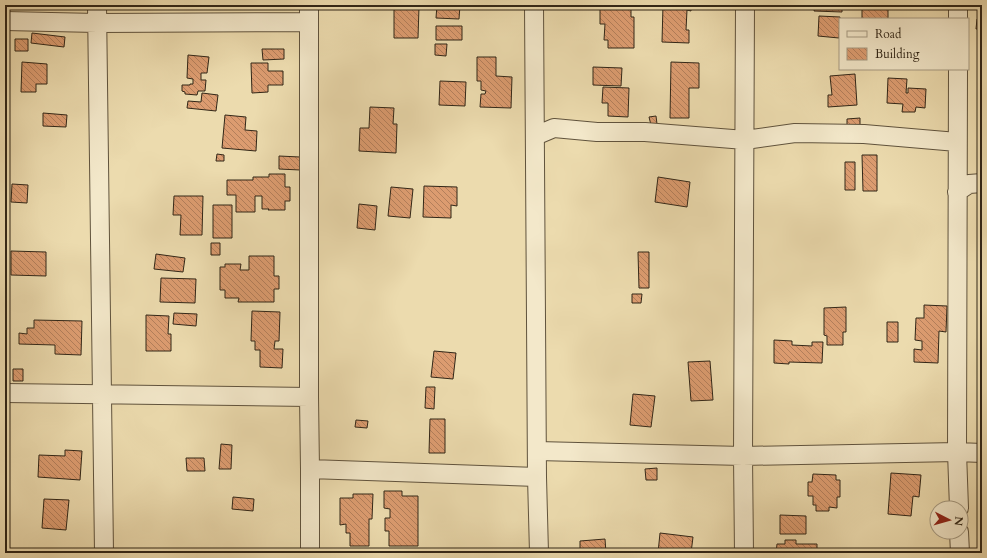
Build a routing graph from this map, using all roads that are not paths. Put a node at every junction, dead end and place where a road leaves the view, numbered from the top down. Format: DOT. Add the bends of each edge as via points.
graph roads {
  1 [pos="97,5"];
  2 [pos="534,5"];
  3 [pos="746,5"];
  4 [pos="958,5"];
  5 [pos="309,14"];
  6 [pos="958,18"];
  7 [pos="5,21"];
  8 [pos="97,23"];
  9 [pos="958,70"];
  10 [pos="535,136"];
  11 [pos="746,140"];
  12 [pos="957,142"];
  13 [pos="982,183"];
  14 [pos="957,192"];
  15 [pos="5,393"];
  16 [pos="102,394"];
  17 [pos="309,397"];
  18 [pos="537,451"];
  19 [pos="957,452"];
  20 [pos="982,453"];
  21 [pos="743,456"];
  22 [pos="310,469"];
  23 [pos="537,477"];
  24 [pos="959,500"];
  25 [pos="959,540"];
  26 [pos="104,553"];
  27 [pos="310,553"];
  28 [pos="539,553"];
  29 [pos="744,553"];
  30 [pos="960,553"];
  1 -- 8 [label="street"];
  2 -- 10 [label="street"];
  3 -- 11 [label="street"];
  4 -- 6 [label="street"];
  5 -- 8 [label="street"];
  5 -- 17 [label="street"];
  7 -- 8 [label="street"];
  8 -- 16 [label="street"];
  9 -- 12 [label="street"];
  10 -- 11 [label="street" via="554,128"];
  10 -- 18 [label="street"];
  11 -- 12 [label="street" via="796,133 864,134"];
  11 -- 21 [label="street"];
  12 -- 14 [label="street"];
  13 -- 14 [label="street" via="969,184"];
  14 -- 19 [label="street"];
  15 -- 16 [label="street"];
  16 -- 17 [label="street"];
  16 -- 26 [label="street"];
  17 -- 22 [label="street"];
  18 -- 21 [label="street"];
  18 -- 23 [label="street"];
  19 -- 20 [label="street"];
  19 -- 21 [label="street"];
  19 -- 24 [label="street"];
  21 -- 29 [label="street"];
  22 -- 23 [label="street"];
  22 -- 27 [label="street"];
  23 -- 28 [label="street"];
  25 -- 30 [label="street"];
}
